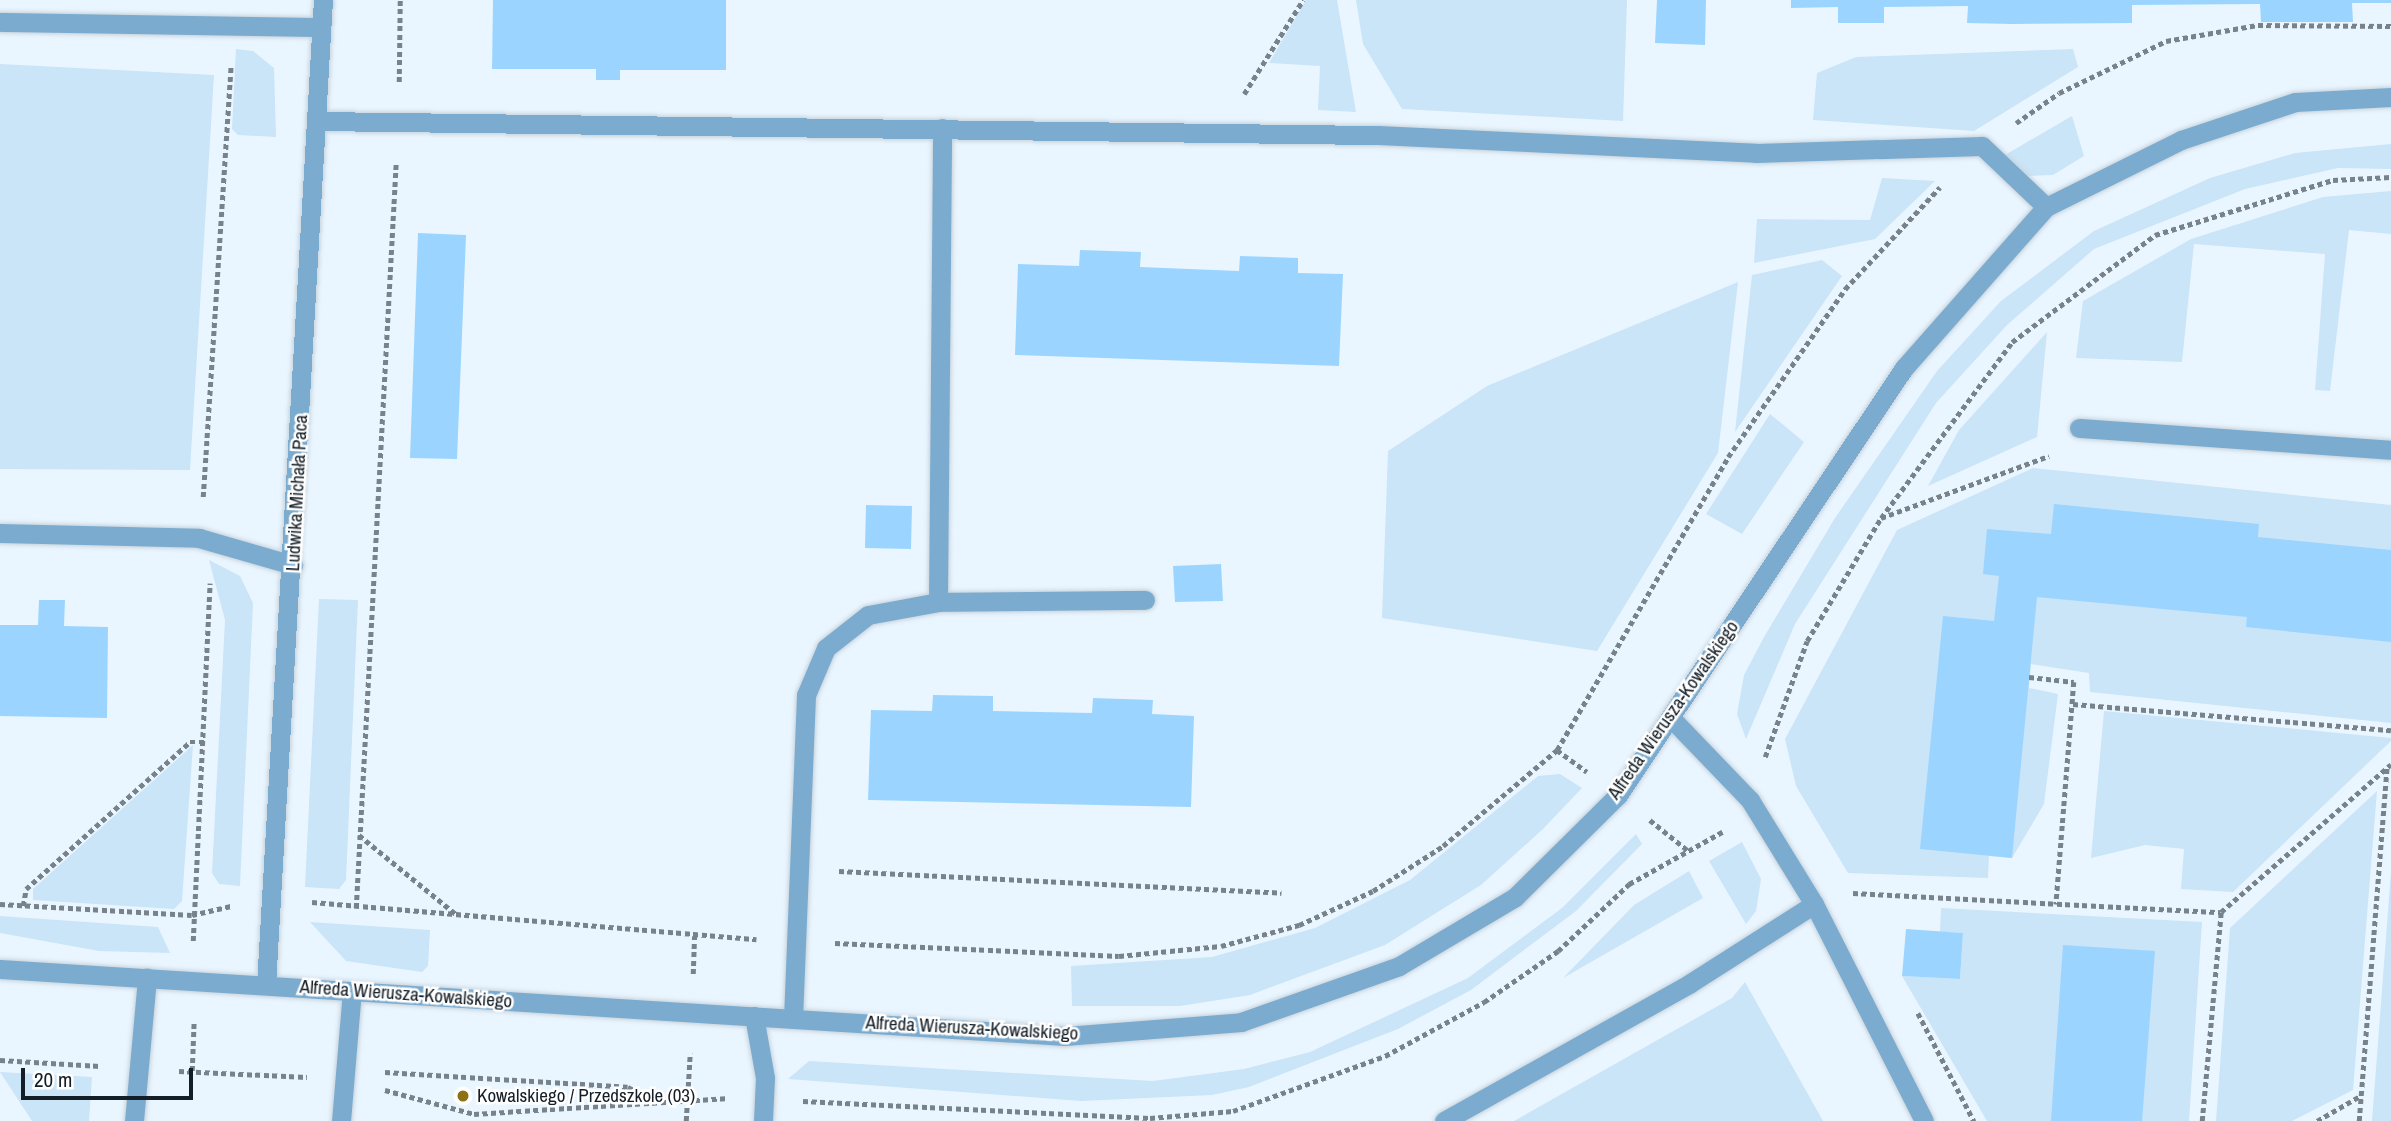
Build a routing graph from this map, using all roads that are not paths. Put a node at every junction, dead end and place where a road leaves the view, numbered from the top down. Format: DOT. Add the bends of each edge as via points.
graph roads {
  1 [pos="323,0"];
  2 [pos="0,22"];
  3 [pos="321,27"];
  4 [pos="2391,97"];
  5 [pos="316,121"];
  6 [pos="943,128"];
  7 [pos="2046,207"];
  8 [pos="2079,428"];
  9 [pos="2391,450"];
  10 [pos="0,533"];
  11 [pos="293,565"];
  12 [pos="1145,600"];
  13 [pos="938,602"];
  14 [pos="1671,718"];
  15 [pos="1814,904"];
  16 [pos="0,969"];
  17 [pos="147,978"];
  18 [pos="266,985"];
  19 [pos="352,991"];
  20 [pos="754,1016"];
  21 [pos="793,1019"];
  22 [pos="134,1121"];
  23 [pos="341,1121"];
  24 [pos="763,1121"];
  25 [pos="1444,1121"];
  26 [pos="1924,1121"];
  1 -- 3 [label="street, Ludwika Michała Paca"];
  2 -- 3 [label="street"];
  3 -- 5 [label="street, Ludwika Michała Paca"];
  4 -- 7 [label="street, Alfreda Wierusza-Kowalskiego" via="2295,102 2181,140"];
  5 -- 6 [label="street"];
  5 -- 11 [label="street, Ludwika Michała Paca"];
  6 -- 7 [label="street" via="1378,135 1756,153 1982,146"];
  6 -- 13 [label="street"];
  7 -- 14 [label="street, Alfreda Wierusza-Kowalskiego" via="1904,368"];
  8 -- 9 [label="street"];
  10 -- 11 [label="street" via="200,538"];
  11 -- 18 [label="street, Ludwika Michała Paca"];
  12 -- 13 [label="street"];
  13 -- 21 [label="street" via="868,615 826,648 806,695"];
  14 -- 15 [label="street" via="1750,800"];
  14 -- 21 [label="street, Alfreda Wierusza-Kowalskiego" via="1618,795 1515,897 1399,966 1241,1023 1065,1036"];
  15 -- 25 [label="street" via="1689,984"];
  15 -- 26 [label="street"];
  16 -- 17 [label="street, Alfreda Wierusza-Kowalskiego"];
  17 -- 18 [label="street, Alfreda Wierusza-Kowalskiego"];
  17 -- 22 [label="street"];
  18 -- 19 [label="street, Alfreda Wierusza-Kowalskiego"];
  19 -- 20 [label="street, Alfreda Wierusza-Kowalskiego"];
  19 -- 23 [label="street"];
  20 -- 21 [label="street, Alfreda Wierusza-Kowalskiego"];
  20 -- 24 [label="street"];
}
